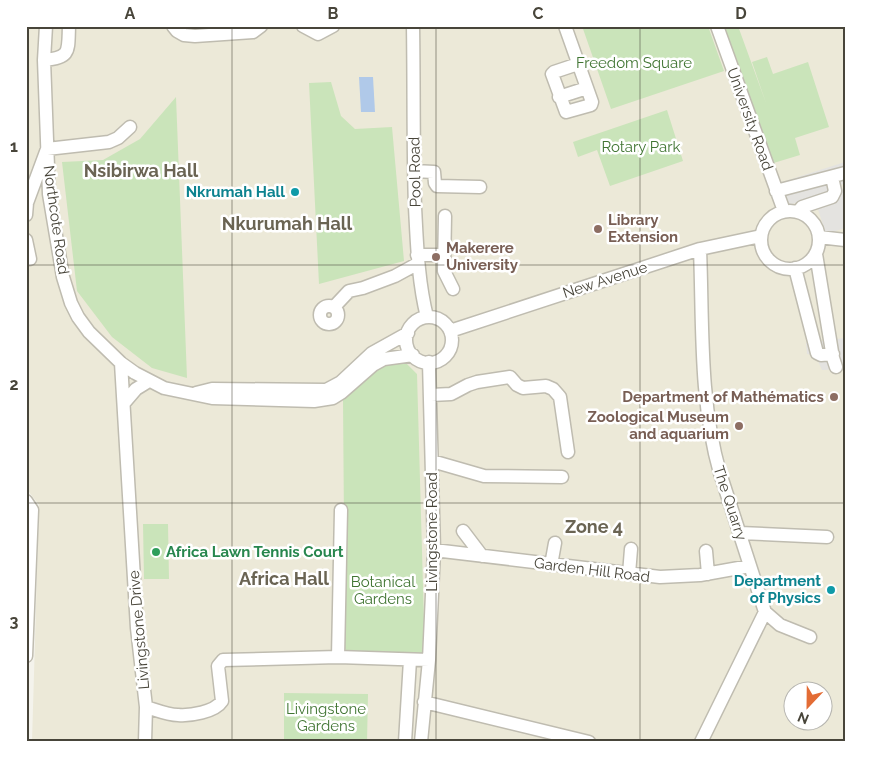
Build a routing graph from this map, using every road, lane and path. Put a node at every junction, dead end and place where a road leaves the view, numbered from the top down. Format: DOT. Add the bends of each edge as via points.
graph roads {
  1 [pos="69,26"];
  2 [pos="173,26"];
  3 [pos="261,26"];
  4 [pos="303,26"];
  5 [pos="333,26"];
  6 [pos="414,26"];
  7 [pos="565,26"];
  8 [pos="717,26"];
  9 [pos="43,30"];
  10 [pos="44,60"];
  11 [pos="578,64"];
  12 [pos="130,127"];
  13 [pos="47,149"];
  14 [pos="414,171"];
  15 [pos="845,174"];
  16 [pos="832,177"];
  17 [pos="480,187"];
  18 [pos="776,191"];
  19 [pos="784,211"];
  20 [pos="798,212"];
  21 [pos="26,215"];
  22 [pos="445,216"];
  23 [pos="761,236"];
  24 [pos="819,237"];
  25 [pos="26,240"];
  26 [pos="845,240"];
  27 [pos="700,249"];
  28 [pos="816,254"];
  29 [pos="444,255"];
  30 [pos="26,259"];
  31 [pos="417,260"];
  32 [pos="795,268"];
  33 [pos="453,289"];
  34 [pos="334,307"];
  35 [pos="427,317"];
  36 [pos="450,331"];
  37 [pos="408,333"];
  38 [pos="832,354"];
  39 [pos="413,355"];
  40 [pos="429,362"];
  41 [pos="121,363"];
  42 [pos="836,367"];
  43 [pos="149,381"];
  44 [pos="194,394"];
  45 [pos="431,395"];
  46 [pos="124,403"];
  47 [pos="568,452"];
  48 [pos="432,461"];
  49 [pos="562,477"];
  50 [pos="26,501"];
  51 [pos="341,510"];
  52 [pos="463,531"];
  53 [pos="740,533"];
  54 [pos="827,537"];
  55 [pos="555,543"];
  56 [pos="631,549"];
  57 [pos="434,550"];
  58 [pos="706,551"];
  59 [pos="482,556"];
  60 [pos="551,565"];
  61 [pos="750,566"];
  62 [pos="628,574"];
  63 [pos="708,574"];
  64 [pos="765,612"];
  65 [pos="810,637"];
  66 [pos="26,656"];
  67 [pos="338,657"];
  68 [pos="410,660"];
  69 [pos="429,660"];
  70 [pos="424,702"];
  71 [pos="146,707"];
  72 [pos="145,742"];
  73 [pos="405,742"];
  74 [pos="421,742"];
  75 [pos="590,742"];
  76 [pos="701,742"];
  1 -- 10 [label="street" via="69,44 64,55 60,59"];
  2 -- 3 [label="street" via="184,35 195,36 253,32"];
  4 -- 5 [label="street" via="318,34"];
  6 -- 14 [label="street, Pool Road"];
  7 -- 11 [label="street"];
  8 -- 18 [label="street, University Road"];
  9 -- 10 [label="street, Northcote Road"];
  10 -- 13 [label="street, Northcote Road"];
  11 -- 11 [label="street" via="552,73 559,97 587,88"];
  12 -- 13 [label="street" via="109,142"];
  13 -- 21 [label="street" via="27,203"];
  13 -- 41 [label="street, Northcote Road" via="56,244 71,303 89,332"];
  14 -- 17 [label="street" via="434,172 437,186"];
  14 -- 31 [label="street, Pool Road"];
  15 -- 16 [label="street"];
  16 -- 18 [label="street"];
  16 -- 20 [label="street" via="835,191 832,196 802,207"];
  18 -- 19 [label="street, University Road"];
  19 -- 20 [label="street"];
  19 -- 23 [label="street" via="768,220"];
  20 -- 24 [label="street" via="811,220"];
  22 -- 29 [label="street"];
  23 -- 27 [label="street, New Avenue"];
  23 -- 32 [label="street" via="770,261 778,266"];
  24 -- 26 [label="street"];
  24 -- 28 [label="street"];
  25 -- 30 [label="street" via="30,259"];
  27 -- 36 [label="street, New Avenue"];
  27 -- 53 [label="street, The Quarry" via="706,400 714,452"];
  28 -- 32 [label="street"];
  28 -- 38 [label="street"];
  29 -- 31 [label="street"];
  29 -- 33 [label="street" via="444,271"];
  31 -- 34 [label="street" via="395,276 349,291"];
  31 -- 35 [label="street, Pool Road"];
  32 -- 38 [label="street" via="817,353"];
  35 -- 36 [label="street" via="444,322"];
  35 -- 37 [label="street" via="417,320"];
  36 -- 40 [label="street" via="450,350 443,358"];
  37 -- 39 [label="street" via="407,344"];
  37 -- 44 [label="street, Northcote Road" via="372,353 341,382 326,390 212,390"];
  38 -- 42 [label="street"];
  39 -- 40 [label="street"];
  39 -- 44 [label="street, Northcote Road" via="384,359 341,393 324,400 234,400"];
  40 -- 45 [label="street, Livingstone Road"];
  41 -- 43 [label="street, Northcote Road"];
  41 -- 46 [label="street, Livingstone Drive"];
  43 -- 44 [label="street, Northcote Road" via="164,388"];
  43 -- 46 [label="street" via="136,389"];
  45 -- 47 [label="street" via="451,394 468,384 510,377 516,385 524,388 546,386 560,396"];
  45 -- 48 [label="street, Livingstone Road"];
  46 -- 71 [label="street, Livingstone Drive" via="137,628"];
  48 -- 49 [label="street" via="484,476"];
  48 -- 57 [label="street, Livingstone Road"];
  50 -- 66 [label="street" via="32,510"];
  51 -- 67 [label="street"];
  52 -- 59 [label="street"];
  53 -- 54 [label="street"];
  53 -- 61 [label="street, The Quarry"];
  55 -- 60 [label="street"];
  56 -- 62 [label="street"];
  57 -- 59 [label="street, Garden Hill Road"];
  57 -- 69 [label="street, Livingstone Road"];
  58 -- 63 [label="street"];
  59 -- 60 [label="street, Garden Hill Road"];
  60 -- 62 [label="street, Garden Hill Road"];
  61 -- 63 [label="street, Garden Hill Road"];
  61 -- 64 [label="street, The Quarry"];
  62 -- 63 [label="street, Garden Hill Road" via="660,578"];
  64 -- 65 [label="street" via="780,625"];
  64 -- 76 [label="street"];
  67 -- 68 [label="street, Livingstone Drive"];
  67 -- 71 [label="street, Livingstone Drive" via="223,660 218,666 222,701 215,708 177,716"];
  68 -- 69 [label="street, Livingstone Drive"];
  68 -- 73 [label="street"];
  69 -- 70 [label="street, Livingstone Road"];
  70 -- 74 [label="street, Livingstone Road"];
  70 -- 75 [label="street"];
  71 -- 72 [label="street"];
}
